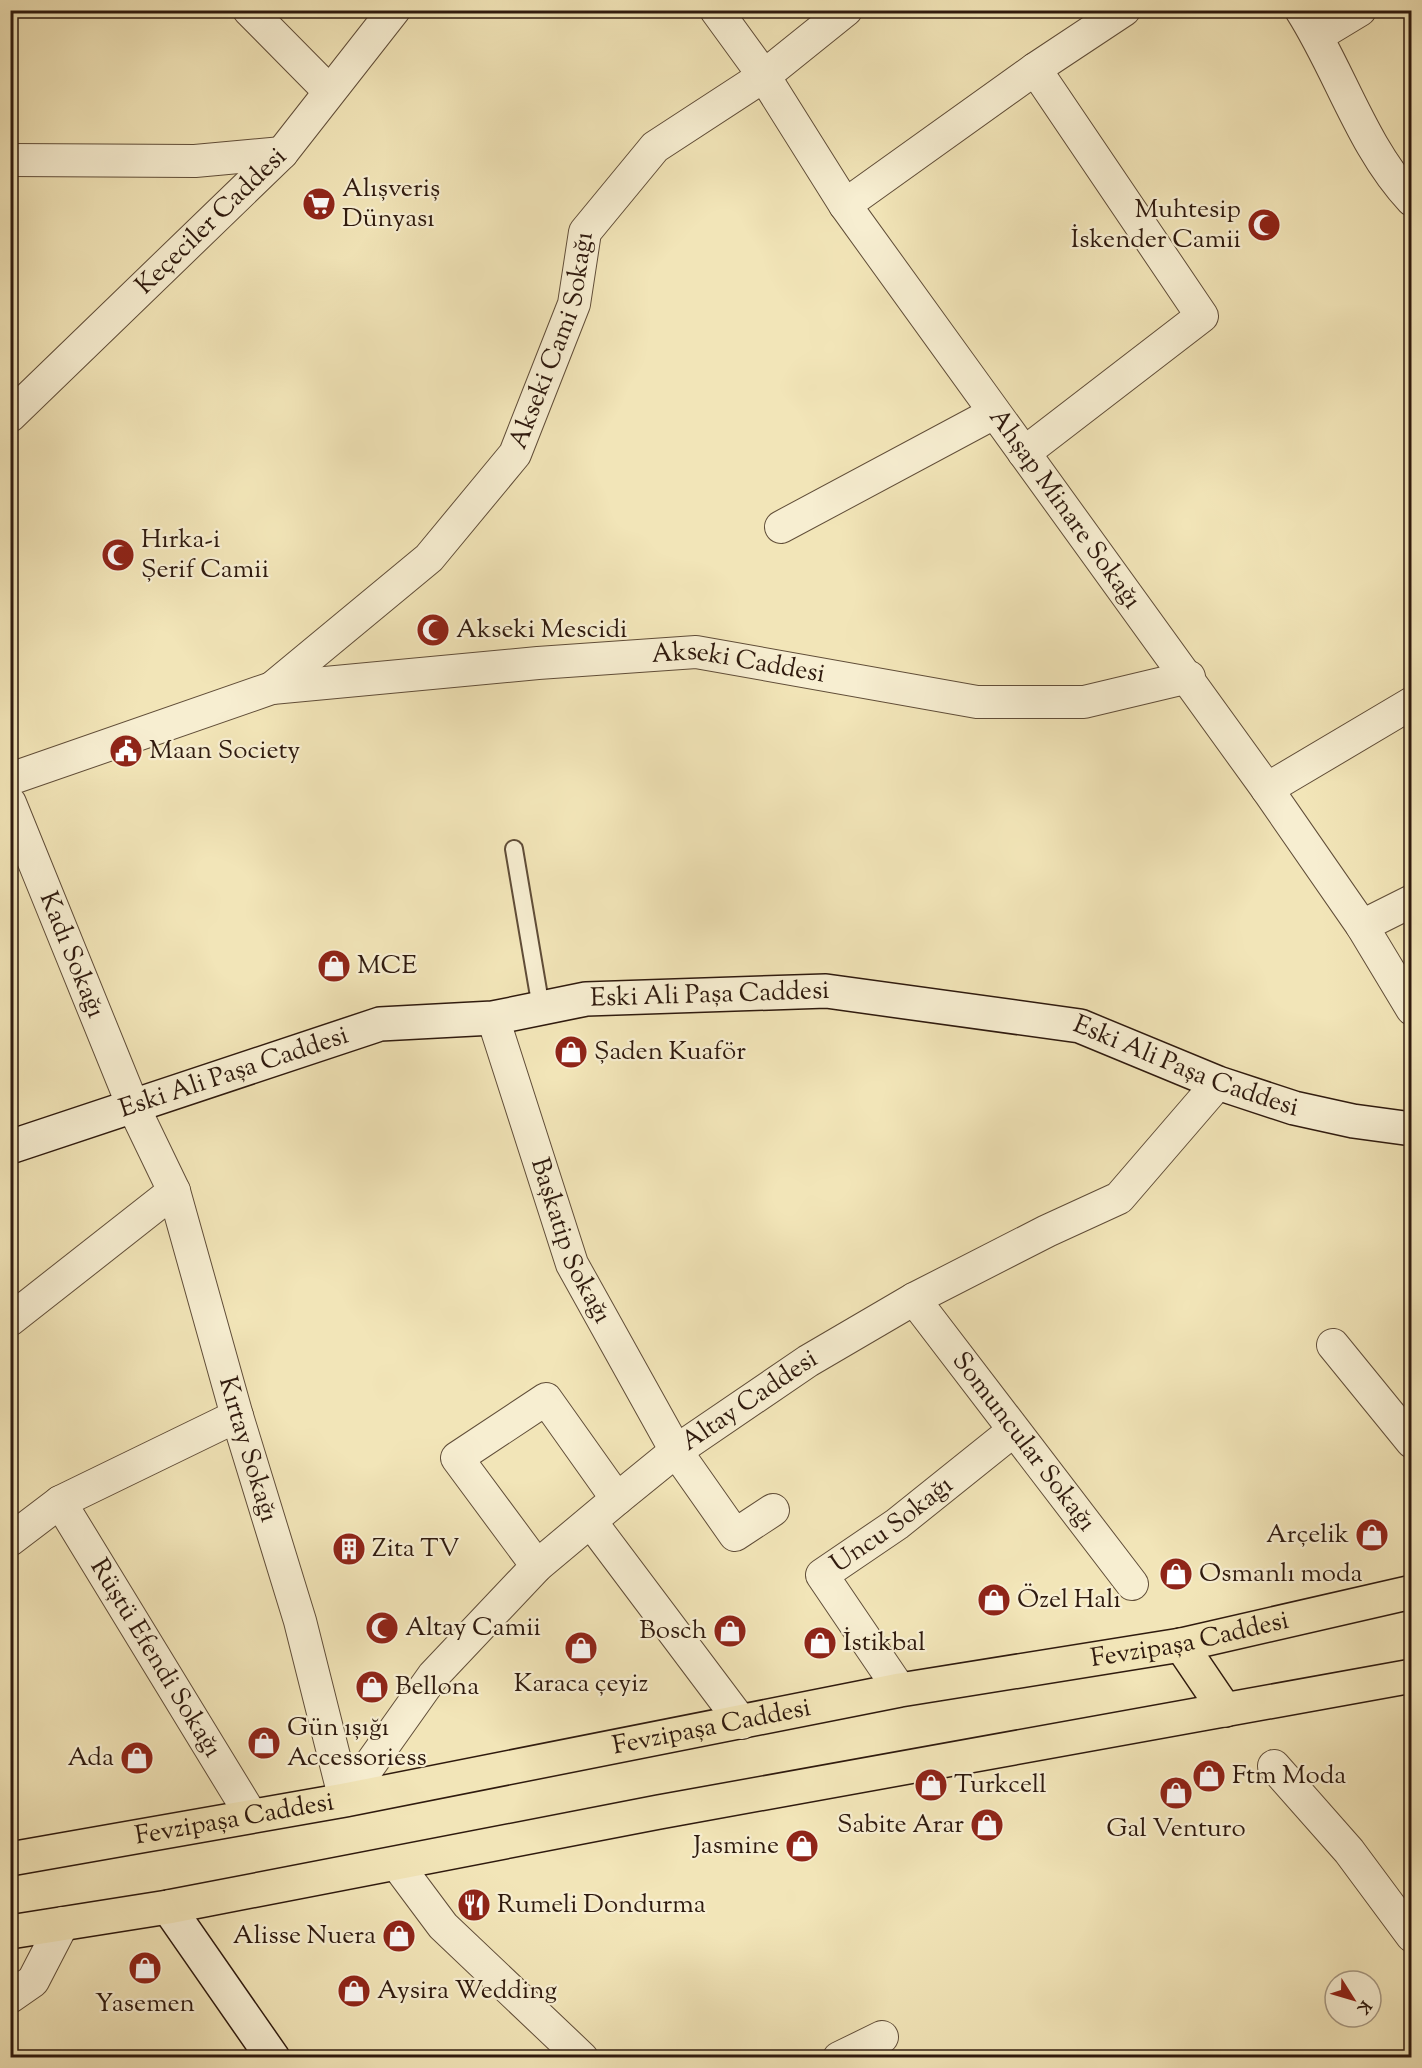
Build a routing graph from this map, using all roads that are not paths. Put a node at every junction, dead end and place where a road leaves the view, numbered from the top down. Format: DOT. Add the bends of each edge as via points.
graph roads {
  1 [pos="249,10"];
  2 [pos="394,10"];
  3 [pos="717,10"];
  4 [pos="846,10"];
  5 [pos="1124,10"];
  6 [pos="1360,10"];
  7 [pos="1309,23"];
  8 [pos="1035,69"];
  9 [pos="764,76"];
  10 [pos="329,92"];
  11 [pos="282,153"];
  12 [pos="10,160"];
  13 [pos="1401,169"];
  14 [pos="1412,200"];
  15 [pos="845,205"];
  16 [pos="994,413"];
  17 [pos="10,416"];
  18 [pos="1024,453"];
  19 [pos="781,527"];
  20 [pos="1189,677"];
  21 [pos="272,688"];
  22 [pos="1412,703"];
  23 [pos="10,779"];
  24 [pos="1268,789"];
  25 [pos="10,803"];
  26 [pos="514,849"];
  27 [pos="1412,901"];
  28 [pos="1362,926"];
  29 [pos="541,1008"];
  30 [pos="1412,1009"];
  31 [pos="493,1018"];
  32 [pos="1218,1083"];
  33 [pos="133,1106"];
  34 [pos="1412,1130"];
  35 [pos="10,1147"];
  36 [pos="174,1191"];
  37 [pos="914,1299"];
  38 [pos="10,1320"];
  39 [pos="1333,1345"];
  40 [pos="237,1416"];
  41 [pos="1013,1431"];
  42 [pos="1412,1442"];
  43 [pos="676,1451"];
  44 [pos="617,1499"];
  45 [pos="60,1502"];
  46 [pos="773,1510"];
  47 [pos="591,1522"];
  48 [pos="10,1540"];
  49 [pos="537,1566"];
  50 [pos="1132,1584"];
  51 [pos="1412,1592"];
  52 [pos="1181,1645"];
  53 [pos="1412,1676"];
  54 [pos="900,1690"];
  55 [pos="1226,1710"];
  56 [pos="742,1723"];
  57 [pos="1274,1766"];
  58 [pos="345,1800"];
  59 [pos="251,1815"];
  60 [pos="10,1859"];
  61 [pos="396,1863"];
  62 [pos="168,1907"];
  63 [pos="63,1923"];
  64 [pos="10,1932"];
  65 [pos="1412,1936"];
  66 [pos="10,1997"];
  67 [pos="882,2037"];
  68 [pos="273,2058"];
  69 [pos="582,2058"];
  70 [pos="839,2058"];
  1 -- 10 [label="street"];
  2 -- 10 [label="street, Keçeciler Caddesi"];
  3 -- 9 [label="street, Ahşap Minare Sokağı"];
  4 -- 9 [label="street, Akseki Cami Sokağı"];
  5 -- 8 [label="street"];
  6 -- 7 [label="street"];
  7 -- 13 [label="street"];
  8 -- 15 [label="street"];
  8 -- 18 [label="street" via="1202,316"];
  9 -- 15 [label="street, Ahşap Minare Sokağı"];
  9 -- 21 [label="street, Akseki Cami Sokağı" via="655,147 585,232 574,304 514,454 429,558"];
  10 -- 11 [label="street, Keçeciler Caddesi"];
  11 -- 12 [label="street" via="195,161"];
  11 -- 17 [label="street, Keçeciler Caddesi"];
  13 -- 14 [label="street"];
  15 -- 16 [label="street, Ahşap Minare Sokağı"];
  16 -- 18 [label="street, Ahşap Minare Sokağı"];
  16 -- 19 [label="street"];
  18 -- 20 [label="street, Ahşap Minare Sokağı"];
  20 -- 21 [label="street, Akseki Caddesi" via="1084,702 977,702 696,652"];
  20 -- 24 [label="street, Ahşap Minare Sokağı"];
  21 -- 23 [label="street, Akseki Caddesi"];
  22 -- 24 [label="street"];
  24 -- 28 [label="street, Ahşap Minare Sokağı"];
  25 -- 33 [label="street, Kadı Sokağı"];
  26 -- 29 [label="lane"];
  27 -- 28 [label="street"];
  28 -- 30 [label="street, Ahşap Minare Sokağı"];
  29 -- 31 [label="street, Eski Ali Paşa Caddesi"];
  29 -- 32 [label="street, Eski Ali Paşa Caddesi" via="586,999 826,991 1080,1026"];
  31 -- 33 [label="street, Eski Ali Paşa Caddesi" via="380,1024"];
  31 -- 43 [label="street, Başkatip Sokağı" via="572,1264"];
  32 -- 34 [label="street, Eski Ali Paşa Caddesi" via="1294,1108"];
  32 -- 37 [label="street, Altay Caddesi" via="1119,1198"];
  33 -- 35 [label="street, Eski Ali Paşa Caddesi"];
  33 -- 36 [label="street, Kırtay Sokağı"];
  36 -- 38 [label="street"];
  36 -- 40 [label="street, Kırtay Sokağı"];
  37 -- 41 [label="street, Somuncular Sokağı"];
  37 -- 43 [label="street, Altay Caddesi" via="808,1361"];
  39 -- 42 [label="street"];
  40 -- 45 [label="street"];
  40 -- 58 [label="street, Kırtay Sokağı" via="300,1621"];
  41 -- 50 [label="street, Somuncular Sokağı"];
  41 -- 54 [label="street, Uncu Sokağı" via="897,1524 822,1575"];
  43 -- 44 [label="street, Altay Caddesi"];
  43 -- 46 [label="street, Başkatip Sokağı" via="735,1535"];
  44 -- 47 [label="street, Altay Caddesi"];
  44 -- 49 [label="street" via="546,1399 457,1458"];
  45 -- 48 [label="street"];
  45 -- 59 [label="street, Rüştü Efendi Sokağı"];
  47 -- 49 [label="street, Altay Caddesi"];
  47 -- 56 [label="street"];
  49 -- 58 [label="street, Altay Caddesi" via="433,1676"];
  51 -- 52 [label="main road, Fevzipaşa Caddesi"];
  52 -- 54 [label="main road, Fevzipaşa Caddesi"];
  52 -- 55 [label="main road"];
  53 -- 55 [label="main road"];
  54 -- 56 [label="main road, Fevzipaşa Caddesi"];
  55 -- 61 [label="main road" via="693,1805"];
  56 -- 58 [label="main road, Fevzipaşa Caddesi"];
  57 -- 65 [label="street" via="1349,1851"];
  58 -- 59 [label="main road, Fevzipaşa Caddesi"];
  59 -- 60 [label="main road, Fevzipaşa Caddesi"];
  61 -- 62 [label="main road"];
  61 -- 69 [label="street" via="443,1926"];
  62 -- 63 [label="main road"];
  62 -- 68 [label="street"];
  63 -- 64 [label="main road"];
  63 -- 66 [label="street" via="33,1981"];
  67 -- 70 [label="street"];
}
